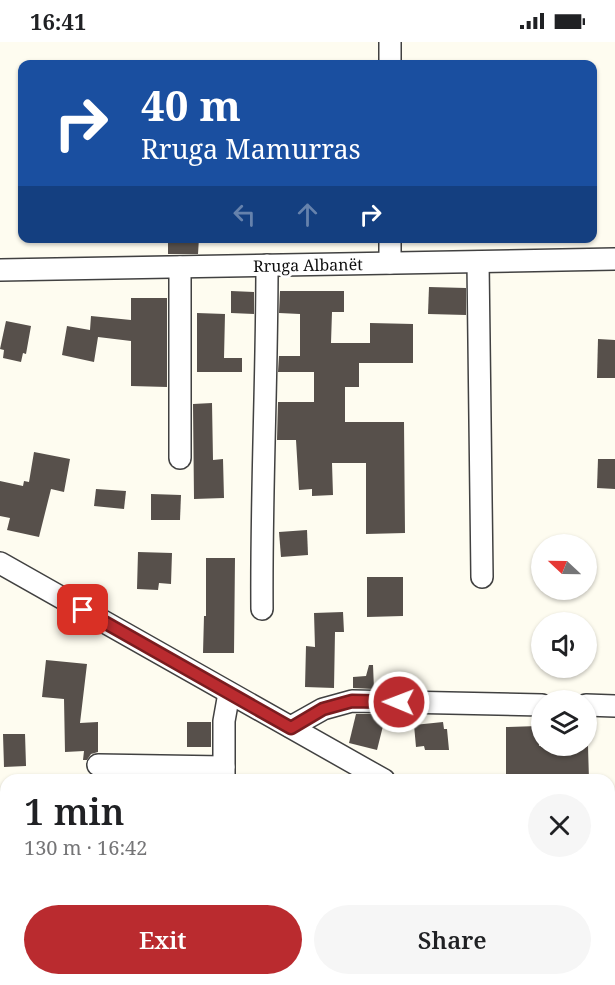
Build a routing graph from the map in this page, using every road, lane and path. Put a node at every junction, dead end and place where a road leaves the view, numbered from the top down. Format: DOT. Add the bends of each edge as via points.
graph roads {
  1 [pos="390,42"];
  2 [pos="390,60"];
  3 [pos="390,243"];
  4 [pos="615,259"];
  5 [pos="478,262"];
  6 [pos="390,263"];
  7 [pos="267,265"];
  8 [pos="180,267"];
  9 [pos="0,270"];
  10 [pos="180,458"];
  11 [pos="0,563"];
  12 [pos="482,577"];
  13 [pos="262,609"];
  14 [pos="229,693"];
  15 [pos="531,705"];
  16 [pos="597,705"];
  17 [pos="615,706"];
  18 [pos="291,728"];
  19 [pos="98,765"];
  20 [pos="224,773"];
  21 [pos="373,774"];
  1 -- 2 [label="street"];
  3 -- 6 [label="street"];
  4 -- 5 [label="street, Rruga Albanët"];
  5 -- 6 [label="street, Rruga Albanët"];
  5 -- 12 [label="street"];
  6 -- 7 [label="street, Rruga Albanët"];
  7 -- 8 [label="street, Rruga Albanët"];
  7 -- 13 [label="street"];
  8 -- 9 [label="street, Rruga Albanët"];
  8 -- 10 [label="street"];
  11 -- 14 [label="street"];
  14 -- 18 [label="street"];
  14 -- 20 [label="street" via="224,721"];
  15 -- 18 [label="street" via="352,701 323,709"];
  16 -- 17 [label="street"];
  18 -- 21 [label="street"];
  19 -- 20 [label="street"];
}
